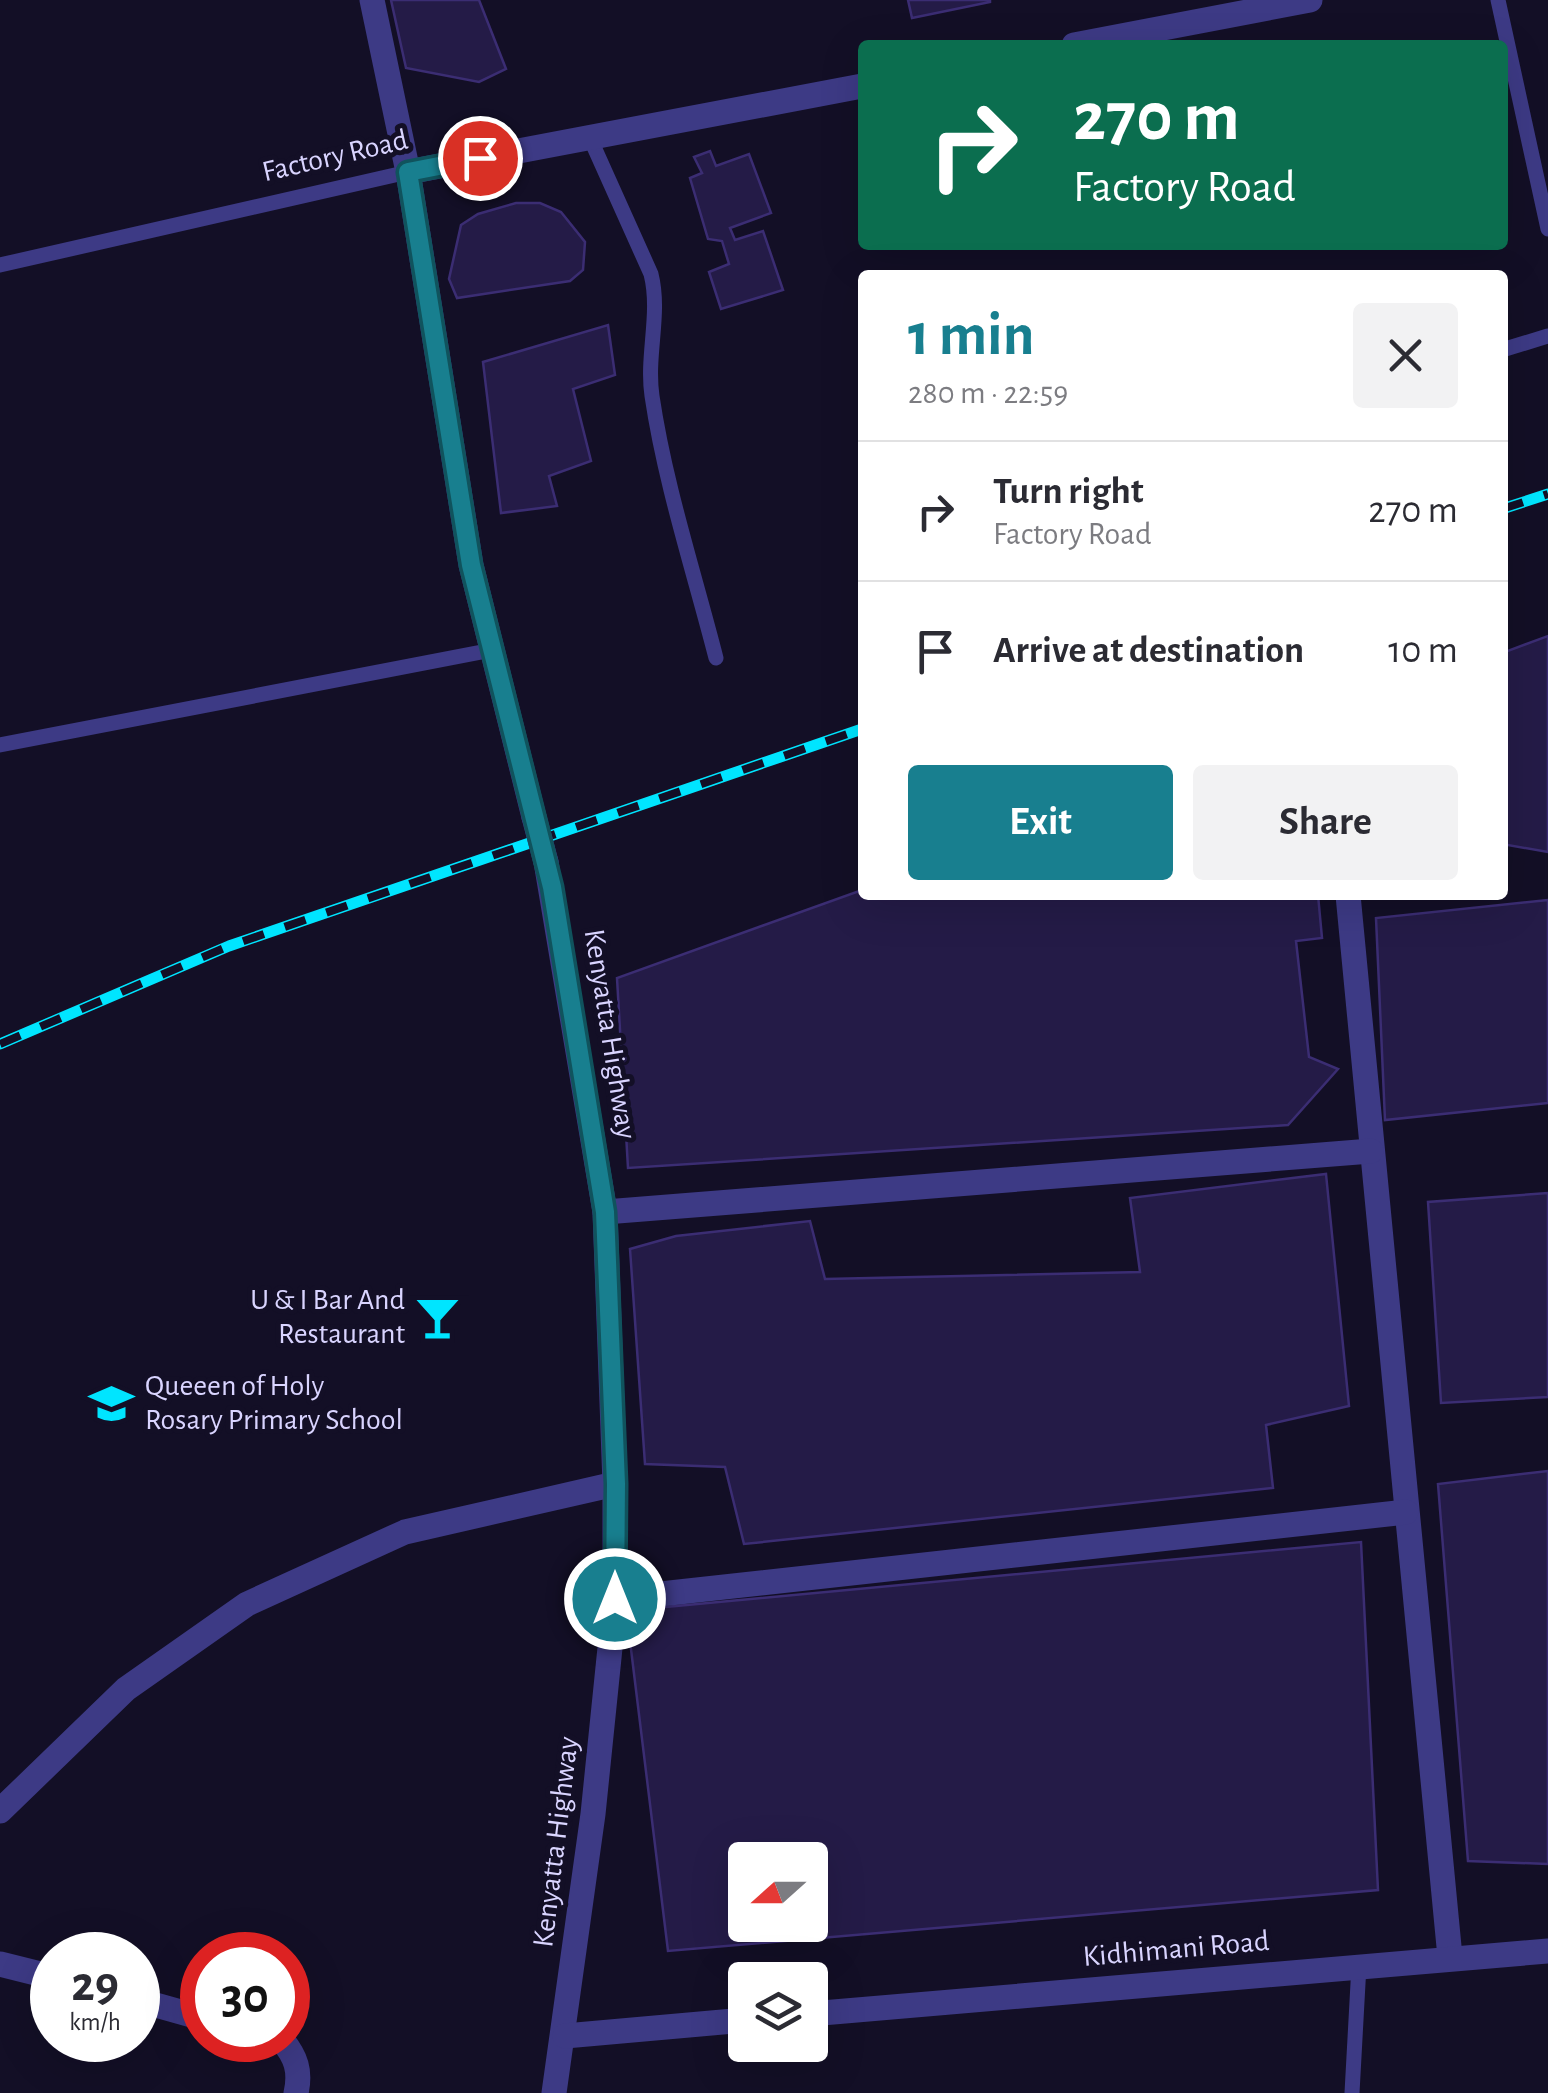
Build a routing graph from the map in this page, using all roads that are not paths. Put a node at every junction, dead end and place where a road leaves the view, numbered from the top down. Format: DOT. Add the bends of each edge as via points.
graph roads {
  1 [pos="372,0"];
  2 [pos="1310,0"];
  3 [pos="1498,0"];
  4 [pos="1100,40"];
  5 [pos="1507,40"];
  6 [pos="1508,46"];
  7 [pos="858,87"];
  8 [pos="590,138"];
  9 [pos="408,172"];
  10 [pos="1548,229"];
  11 [pos="0,265"];
  12 [pos="1548,336"];
  13 [pos="1508,348"];
  14 [pos="492,650"];
  15 [pos="716,658"];
  16 [pos="0,745"];
  17 [pos="1348,900"];
  18 [pos="1371,1151"];
  19 [pos="605,1212"];
  20 [pos="616,1484"];
  21 [pos="1406,1512"];
  22 [pos="615,1599"];
  23 [pos="0,1812"];
  24 [pos="1548,1952"];
  25 [pos="1450,1957"];
  26 [pos="0,1964"];
  27 [pos="1359,1965"];
  28 [pos="30,1972"];
  29 [pos="828,2012"];
  30 [pos="728,2022"];
  31 [pos="565,2036"];
  32 [pos="296,2062"];
  33 [pos="296,2093"];
  34 [pos="554,2093"];
  35 [pos="1352,2093"];
  1 -- 9 [label="street, Kenyatta Highway"];
  2 -- 4 [label="street"];
  3 -- 5 [label="lane"];
  6 -- 10 [label="lane"];
  7 -- 8 [label="street, Factory Road"];
  8 -- 9 [label="street, Factory Road"];
  8 -- 15 [label="lane" via="652,274 648,364 657,427"];
  9 -- 11 [label="lane, Factory Road"];
  9 -- 14 [label="street, Kenyatta Highway" via="471,565"];
  12 -- 13 [label="lane"];
  14 -- 16 [label="lane"];
  14 -- 19 [label="street, Kenyatta Highway, bridge" via="546,862"];
  17 -- 18 [label="street"];
  18 -- 19 [label="street"];
  18 -- 21 [label="street"];
  19 -- 20 [label="street, Kenyatta Highway"];
  20 -- 22 [label="street, Kenyatta Highway"];
  20 -- 23 [label="street" via="405,1532 248,1604 126,1689"];
  21 -- 22 [label="street"];
  21 -- 25 [label="street"];
  22 -- 31 [label="street, Kenyatta Highway"];
  24 -- 25 [label="street, Kidhimani Road"];
  25 -- 27 [label="street, Kidhimani Road"];
  26 -- 28 [label="street"];
  27 -- 29 [label="street, Kidhimani Road"];
  27 -- 35 [label="lane"];
  30 -- 31 [label="street"];
  31 -- 34 [label="street, Kenyatta Highway"];
  32 -- 33 [label="street"];
}
